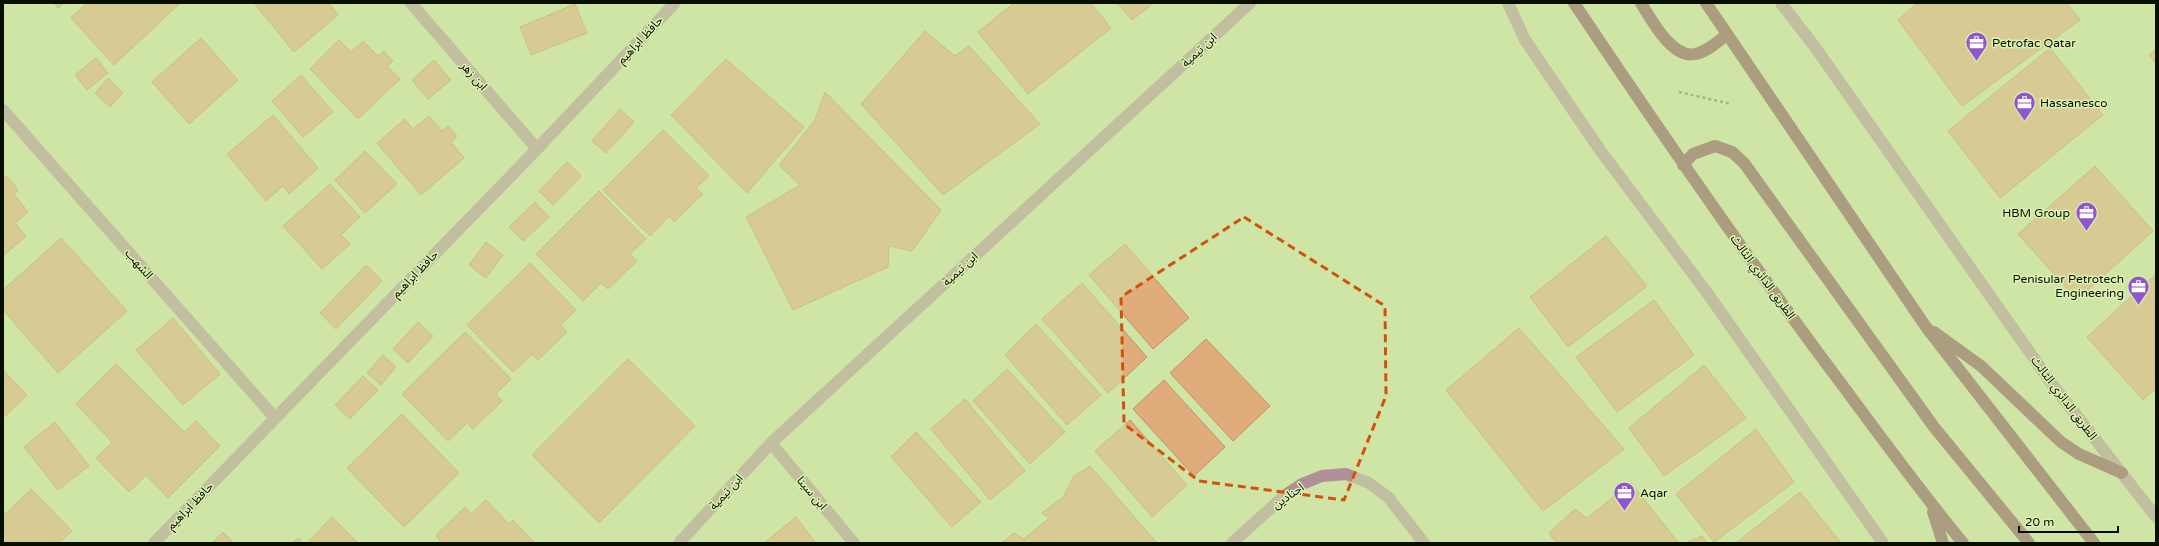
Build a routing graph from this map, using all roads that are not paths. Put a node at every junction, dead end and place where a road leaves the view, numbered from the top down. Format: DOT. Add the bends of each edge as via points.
graph roads {
  1 [pos="411,3"];
  2 [pos="675,3"];
  3 [pos="1250,3"];
  4 [pos="1508,3"];
  5 [pos="1574,3"];
  6 [pos="1641,3"];
  7 [pos="1706,3"];
  8 [pos="1781,3"];
  9 [pos="1728,35"];
  10 [pos="3,110"];
  11 [pos="537,149"];
  12 [pos="1683,166"];
  13 [pos="1926,327"];
  14 [pos="275,418"];
  15 [pos="771,443"];
  16 [pos="2122,473"];
  17 [pos="1931,505"];
  18 [pos="2156,516"];
  19 [pos="154,543"];
  20 [pos="679,543"];
  21 [pos="854,543"];
  22 [pos="1232,543"];
  23 [pos="1424,543"];
  24 [pos="1883,543"];
  25 [pos="1944,543"];
  26 [pos="1963,543"];
  27 [pos="2029,543"];
  28 [pos="2094,543"];
  1 -- 11 [label="street, ابن زهر"];
  2 -- 11 [label="street, حافظ ابراهيم"];
  3 -- 15 [label="street, ابن تيمية"];
  4 -- 24 [label="street" via="1525,40 1600,150 1708,294"];
  5 -- 12 [label="highway, الطريق الدائري الثالث"];
  6 -- 9 [label="highway" via="1664,38 1686,54 1694,55 1701,52"];
  7 -- 9 [label="highway"];
  8 -- 16 [label="street, الطريق الدائري الثالث" via="1815,47 2052,384"];
  9 -- 13 [label="highway"];
  10 -- 14 [label="street, الشهب"];
  11 -- 14 [label="street, حافظ ابراهيم"];
  12 -- 17 [label="highway, الطريق الدائري الثالث" via="1796,324"];
  12 -- 27 [label="highway" via="1694,154 1715,146 1732,152 1744,163 1934,427"];
  13 -- 16 [label="highway" via="1982,366 2061,442 2084,457"];
  13 -- 28 [label="highway"];
  14 -- 19 [label="street, حافظ ابراهيم"];
  15 -- 20 [label="street, ابن تيمية"];
  15 -- 21 [label="street, ابن سينا"];
  16 -- 18 [label="street, الطريق الدائري الثالث"];
  17 -- 25 [label="highway"];
  17 -- 26 [label="highway, الطريق الدائري الثالث"];
  22 -- 23 [label="street, اجنادين" via="1284,496 1302,484 1322,476 1346,474 1368,483 1388,497"];
}
